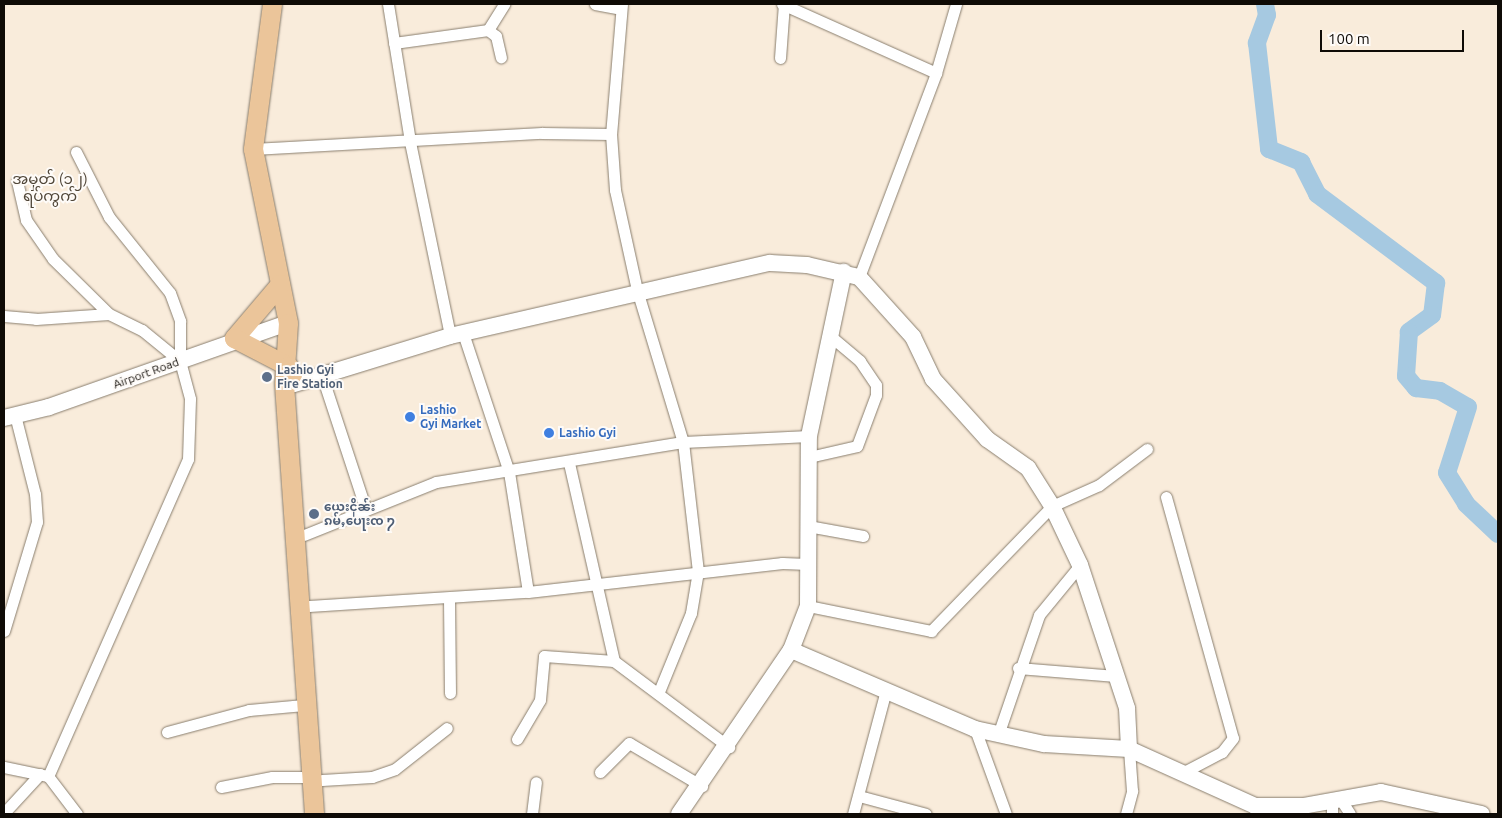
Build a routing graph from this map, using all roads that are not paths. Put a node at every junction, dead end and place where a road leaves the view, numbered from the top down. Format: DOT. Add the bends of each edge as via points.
graph roads {
  1 [pos="272,4"];
  2 [pos="388,4"];
  3 [pos="504,4"];
  4 [pos="595,4"];
  5 [pos="783,4"];
  6 [pos="956,4"];
  7 [pos="621,6"];
  8 [pos="488,30"];
  9 [pos="394,43"];
  10 [pos="501,57"];
  11 [pos="780,58"];
  12 [pos="936,73"];
  13 [pos="611,134"];
  14 [pos="410,142"];
  15 [pos="253,149"];
  16 [pos="76,152"];
  17 [pos="17,182"];
  18 [pos="852,275"];
  19 [pos="280,284"];
  20 [pos="638,290"];
  21 [pos="109,314"];
  22 [pos="4,316"];
  23 [pos="288,323"];
  24 [pos="456,335"];
  25 [pos="831,337"];
  26 [pos="234,338"];
  27 [pos="180,361"];
  28 [pos="321,373"];
  29 [pos="291,375"];
  30 [pos="9,417"];
  31 [pos="809,436"];
  32 [pos="682,442"];
  33 [pos="1147,448"];
  34 [pos="809,457"];
  35 [pos="570,463"];
  36 [pos="509,472"];
  37 [pos="1166,497"];
  38 [pos="1052,506"];
  39 [pos="366,510"];
  40 [pos="808,526"];
  41 [pos="304,535"];
  42 [pos="864,536"];
  43 [pos="808,564"];
  44 [pos="1080,565"];
  45 [pos="698,571"];
  46 [pos="598,582"];
  47 [pos="528,592"];
  48 [pos="449,599"];
  49 [pos="309,606"];
  50 [pos="808,606"];
  51 [pos="4,631"];
  52 [pos="791,650"];
  53 [pos="614,661"];
  54 [pos="1018,668"];
  55 [pos="1116,676"];
  56 [pos="886,690"];
  57 [pos="450,693"];
  58 [pos="658,694"];
  59 [pos="304,705"];
  60 [pos="447,728"];
  61 [pos="975,729"];
  62 [pos="167,732"];
  63 [pos="998,735"];
  64 [pos="517,739"];
  65 [pos="729,747"];
  66 [pos="1129,749"];
  67 [pos="4,767"];
  68 [pos="600,772"];
  69 [pos="1180,774"];
  70 [pos="44,775"];
  71 [pos="316,779"];
  72 [pos="536,782"];
  73 [pos="702,786"];
  74 [pos="221,787"];
  75 [pos="859,796"];
  76 [pos="1334,804"];
  77 [pos="1303,810"];
  78 [pos="4,813"];
  79 [pos="77,814"];
  80 [pos="314,814"];
  81 [pos="325,814"];
  82 [pos="532,814"];
  83 [pos="679,814"];
  84 [pos="853,814"];
  85 [pos="926,814"];
  86 [pos="1006,814"];
  87 [pos="1126,814"];
  88 [pos="1350,814"];
  89 [pos="1482,814"];
  1 -- 15 [label="main road"];
  2 -- 9 [label="street"];
  3 -- 8 [label="street"];
  4 -- 7 [label="street"];
  5 -- 11 [label="street"];
  5 -- 12 [label="street"];
  6 -- 12 [label="street"];
  7 -- 13 [label="street"];
  8 -- 9 [label="street"];
  8 -- 10 [label="street" via="496,36"];
  9 -- 14 [label="street"];
  12 -- 18 [label="street"];
  13 -- 14 [label="street"];
  13 -- 20 [label="street" via="615,190"];
  14 -- 15 [label="street"];
  14 -- 24 [label="street"];
  15 -- 19 [label="main road"];
  16 -- 27 [label="street" via="109,217 170,293 180,321"];
  17 -- 21 [label="street" via="22,210 31,228 53,259"];
  18 -- 20 [label="street" via="770,263"];
  18 -- 25 [label="street"];
  18 -- 38 [label="street" via="913,337 933,379 987,439 1028,468"];
  19 -- 23 [label="main road"];
  19 -- 26 [label="main road"];
  20 -- 24 [label="street"];
  20 -- 32 [label="street"];
  21 -- 22 [label="street" via="36,319"];
  21 -- 27 [label="street" via="142,330"];
  23 -- 26 [label="street, Airport Road"];
  23 -- 29 [label="main road"];
  24 -- 28 [label="street"];
  24 -- 36 [label="street"];
  25 -- 31 [label="street"];
  25 -- 34 [label="street" via="860,360 876,385 876,395 857,446"];
  26 -- 27 [label="street, Airport Road"];
  26 -- 29 [label="main road"];
  27 -- 30 [label="street, Airport Road"];
  27 -- 70 [label="street" via="190,399 188,459"];
  28 -- 29 [label="street"];
  28 -- 39 [label="street"];
  29 -- 41 [label="main road"];
  29 -- 59 [label="main road" via="284,384"];
  30 -- 51 [label="street" via="35,494 37,522"];
  31 -- 32 [label="street"];
  31 -- 34 [label="street"];
  32 -- 35 [label="street"];
  32 -- 45 [label="street"];
  33 -- 38 [label="street" via="1099,486"];
  34 -- 40 [label="street"];
  35 -- 36 [label="street"];
  35 -- 46 [label="street"];
  36 -- 39 [label="street" via="436,482"];
  36 -- 47 [label="street"];
  37 -- 69 [label="street" via="1233,738 1222,752"];
  38 -- 44 [label="street"];
  38 -- 50 [label="street" via="931,631"];
  39 -- 41 [label="street"];
  40 -- 42 [label="street"];
  40 -- 43 [label="street"];
  41 -- 49 [label="main road"];
  43 -- 45 [label="street"];
  43 -- 50 [label="street"];
  44 -- 54 [label="street" via="1039,615"];
  44 -- 55 [label="street"];
  45 -- 46 [label="street"];
  45 -- 58 [label="street" via="691,613"];
  46 -- 47 [label="street"];
  46 -- 53 [label="street"];
  47 -- 48 [label="street"];
  48 -- 49 [label="street"];
  48 -- 57 [label="street"];
  49 -- 71 [label="main road"];
  50 -- 52 [label="street"];
  52 -- 56 [label="street"];
  52 -- 65 [label="street"];
  53 -- 58 [label="street"];
  53 -- 64 [label="street" via="544,656 540,700"];
  54 -- 55 [label="street"];
  54 -- 63 [label="street"];
  55 -- 66 [label="street" via="1127,708"];
  56 -- 61 [label="street"];
  56 -- 75 [label="street"];
  58 -- 65 [label="street"];
  59 -- 62 [label="street" via="249,710"];
  59 -- 71 [label="main road"];
  60 -- 71 [label="street" via="395,769 372,777"];
  61 -- 63 [label="street"];
  61 -- 86 [label="street"];
  63 -- 66 [label="street" via="1044,744"];
  65 -- 73 [label="street"];
  66 -- 69 [label="street"];
  66 -- 87 [label="street" via="1132,791"];
  67 -- 70 [label="street"];
  68 -- 73 [label="street" via="629,743"];
  69 -- 77 [label="street" via="1255,806"];
  70 -- 78 [label="street"];
  70 -- 79 [label="street"];
  71 -- 74 [label="street" via="272,777"];
  71 -- 80 [label="main road"];
  71 -- 81 [label="main road"];
  72 -- 82 [label="street"];
  73 -- 83 [label="street"];
  75 -- 84 [label="street"];
  75 -- 85 [label="street"];
  76 -- 77 [label="street"];
  76 -- 88 [label="street"];
  76 -- 89 [label="street" via="1381,792"];
}
